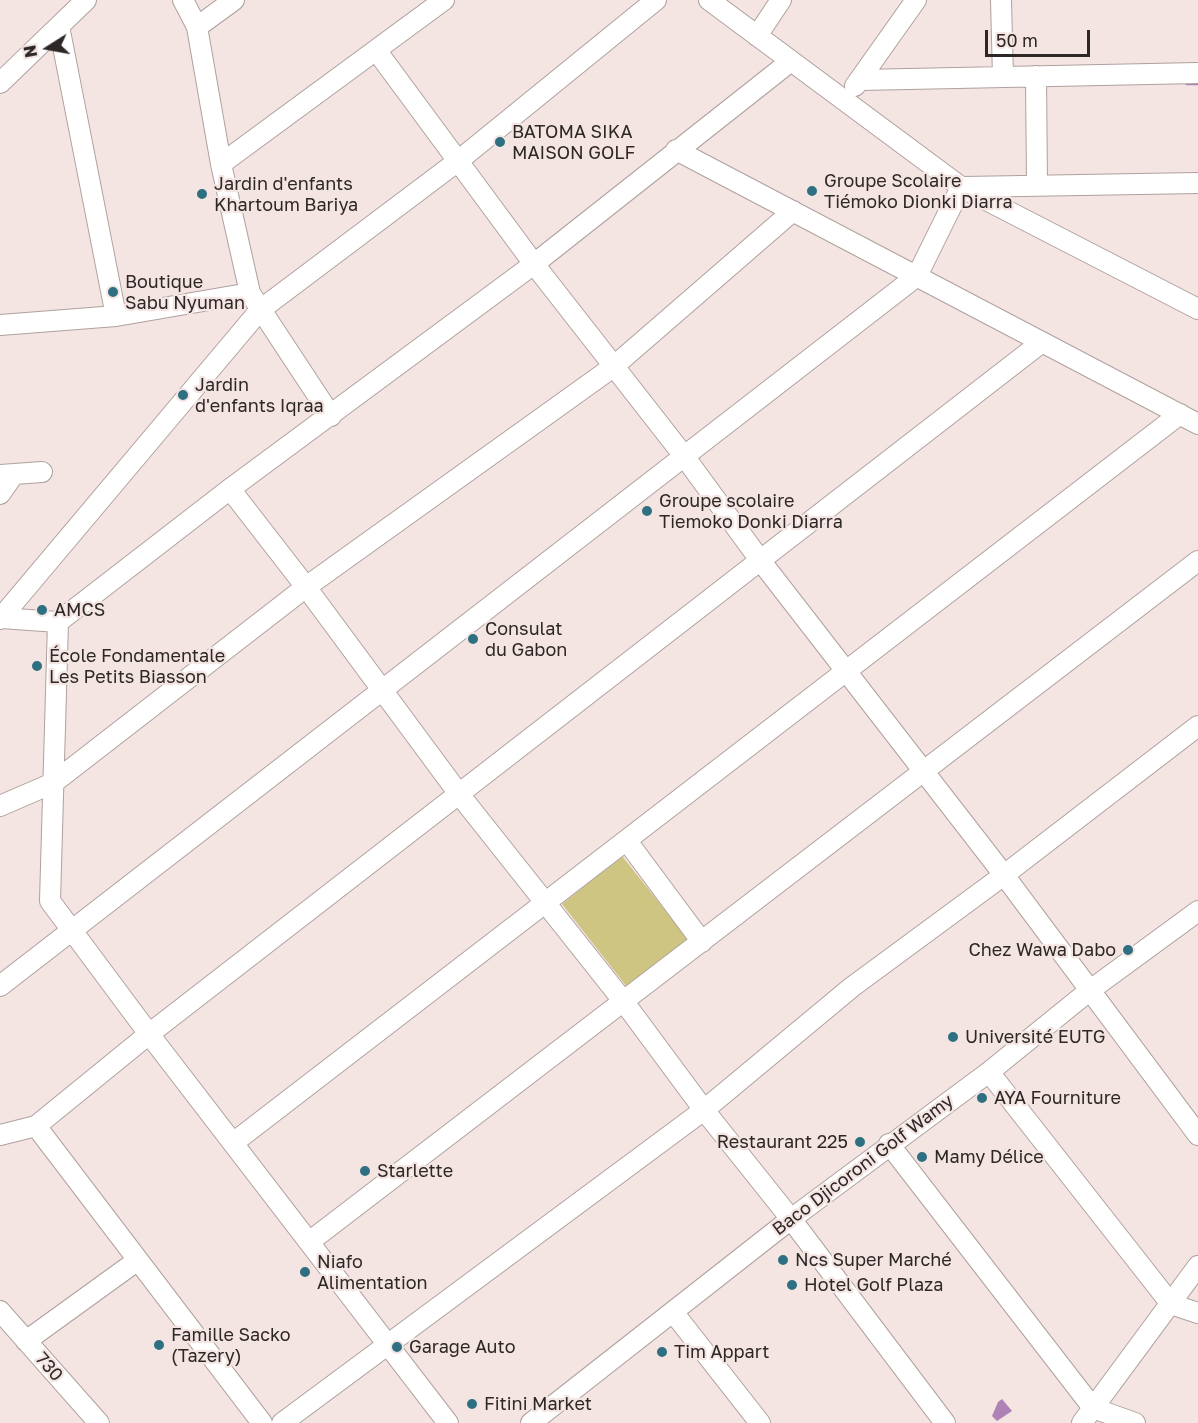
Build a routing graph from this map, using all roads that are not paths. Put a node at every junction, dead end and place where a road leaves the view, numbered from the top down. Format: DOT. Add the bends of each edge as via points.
graph roads {
  1 [pos="86,0"];
  2 [pos="183,0"];
  3 [pos="234,0"];
  4 [pos="444,0"];
  5 [pos="656,0"];
  6 [pos="709,0"];
  7 [pos="782,0"];
  8 [pos="916,0"];
  9 [pos="1001,0"];
  10 [pos="59,26"];
  11 [pos="196,27"];
  12 [pos="757,36"];
  13 [pos="376,50"];
  14 [pos="790,60"];
  15 [pos="1198,74"];
  16 [pos="1036,76"];
  17 [pos="1003,77"];
  18 [pos="860,80"];
  19 [pos="0,83"];
  20 [pos="845,101"];
  21 [pos="676,150"];
  22 [pos="458,161"];
  23 [pos="221,164"];
  24 [pos="1198,183"];
  25 [pos="1037,184"];
  26 [pos="961,187"];
  27 [pos="794,211"];
  28 [pos="534,264"];
  29 [pos="917,276"];
  30 [pos="255,301"];
  31 [pos="1198,309"];
  32 [pos="116,316"];
  33 [pos="0,325"];
  34 [pos="1042,342"];
  35 [pos="613,367"];
  36 [pos="1180,414"];
  37 [pos="331,416"];
  38 [pos="1198,423"];
  39 [pos="684,456"];
  40 [pos="42,472"];
  41 [pos="7,475"];
  42 [pos="230,489"];
  43 [pos="0,494"];
  44 [pos="760,560"];
  45 [pos="1198,561"];
  46 [pos="306,587"];
  47 [pos="0,618"];
  48 [pos="58,622"];
  49 [pos="847,672"];
  50 [pos="381,690"];
  51 [pos="1198,726"];
  52 [pos="925,772"];
  53 [pos="53,783"];
  54 [pos="459,794"];
  55 [pos="0,806"];
  56 [pos="627,841"];
  57 [pos="1004,876"];
  58 [pos="545,903"];
  59 [pos="1196,918"];
  60 [pos="72,931"];
  61 [pos="702,942"];
  62 [pos="0,986"];
  63 [pos="1089,991"];
  64 [pos="624,1002"];
  65 [pos="149,1034"];
  66 [pos="989,1072"];
  67 [pos="704,1110"];
  68 [pos="36,1126"];
  69 [pos="0,1135"];
  70 [pos="1198,1135"];
  71 [pos="232,1143"];
  72 [pos="889,1144"];
  73 [pos="790,1219"];
  74 [pos="309,1242"];
  75 [pos="138,1260"];
  76 [pos="1198,1266"];
  77 [pos="1171,1304"];
  78 [pos="0,1311"];
  79 [pos="673,1312"];
  80 [pos="1198,1313"];
  81 [pos="26,1341"];
  82 [pos="388,1345"];
  83 [pos="1088,1415"];
  84 [pos="99,1423"];
  85 [pos="262,1423"];
  86 [pos="282,1423"];
  87 [pos="448,1423"];
  88 [pos="531,1423"];
  89 [pos="760,1423"];
  90 [pos="945,1423"];
  91 [pos="1135,1423"];
  1 -- 10 [label="street"];
  2 -- 11 [label="street"];
  3 -- 11 [label="street"];
  4 -- 13 [label="street"];
  5 -- 22 [label="street"];
  6 -- 12 [label="street"];
  7 -- 12 [label="street"];
  8 -- 18 [label="street"];
  9 -- 17 [label="street"];
  10 -- 19 [label="street"];
  10 -- 32 [label="street"];
  11 -- 23 [label="street"];
  12 -- 14 [label="street"];
  13 -- 22 [label="street"];
  13 -- 23 [label="street"];
  14 -- 20 [label="street"];
  14 -- 21 [label="street"];
  15 -- 16 [label="street"];
  16 -- 17 [label="street"];
  16 -- 25 [label="street"];
  17 -- 18 [label="street"];
  18 -- 20 [label="street"];
  20 -- 26 [label="street"];
  21 -- 27 [label="street"];
  21 -- 28 [label="street"];
  22 -- 28 [label="street"];
  22 -- 30 [label="street"];
  23 -- 30 [label="street"];
  24 -- 25 [label="street"];
  25 -- 26 [label="street"];
  26 -- 29 [label="street"];
  26 -- 31 [label="street"];
  27 -- 29 [label="street"];
  27 -- 35 [label="street"];
  28 -- 35 [label="street"];
  28 -- 37 [label="street"];
  29 -- 34 [label="street"];
  29 -- 39 [label="street"];
  30 -- 32 [label="street"];
  30 -- 37 [label="street"];
  30 -- 47 [label="street"];
  32 -- 33 [label="street"];
  34 -- 36 [label="street"];
  34 -- 44 [label="street"];
  35 -- 39 [label="street"];
  35 -- 46 [label="street"];
  36 -- 38 [label="street"];
  36 -- 49 [label="street"];
  37 -- 42 [label="street"];
  39 -- 44 [label="street"];
  39 -- 50 [label="street"];
  40 -- 41 [label="street"];
  41 -- 43 [label="street"];
  42 -- 46 [label="street"];
  42 -- 48 [label="street"];
  44 -- 49 [label="street"];
  44 -- 54 [label="street"];
  45 -- 52 [label="street"];
  46 -- 50 [label="street"];
  46 -- 53 [label="street"];
  47 -- 48 [label="street"];
  48 -- 53 [label="street"];
  49 -- 52 [label="street"];
  49 -- 56 [label="street"];
  50 -- 54 [label="street"];
  50 -- 60 [label="street"];
  51 -- 57 [label="street"];
  52 -- 57 [label="street"];
  52 -- 61 [label="street"];
  53 -- 55 [label="street"];
  53 -- 60 [label="street" via="50,901"];
  54 -- 58 [label="street"];
  54 -- 65 [label="street"];
  56 -- 58 [label="street"];
  56 -- 61 [label="street"];
  57 -- 63 [label="street"];
  57 -- 67 [label="street" via="852,987"];
  58 -- 64 [label="street"];
  58 -- 71 [label="street"];
  59 -- 63 [label="street, Baco Djicoroni Golf Wamy"];
  60 -- 62 [label="street"];
  60 -- 65 [label="street"];
  61 -- 64 [label="street"];
  63 -- 66 [label="street, Baco Djicoroni Golf Wamy"];
  63 -- 70 [label="street"];
  64 -- 67 [label="street"];
  64 -- 74 [label="street"];
  65 -- 68 [label="street"];
  65 -- 71 [label="street"];
  66 -- 72 [label="street, Baco Djicoroni Golf Wamy"];
  66 -- 77 [label="street"];
  67 -- 73 [label="street"];
  67 -- 82 [label="street"];
  68 -- 69 [label="street"];
  68 -- 75 [label="street"];
  71 -- 74 [label="street"];
  72 -- 73 [label="street, Baco Djicoroni Golf Wamy"];
  72 -- 83 [label="street"];
  73 -- 79 [label="street, Baco Djicoroni Golf Wamy"];
  73 -- 90 [label="street"];
  74 -- 82 [label="street"];
  75 -- 81 [label="street"];
  75 -- 85 [label="street"];
  76 -- 77 [label="street"];
  77 -- 80 [label="street"];
  77 -- 83 [label="street"];
  78 -- 81 [label="street, 730"];
  79 -- 88 [label="street, Baco Djicoroni Golf Wamy"];
  79 -- 89 [label="street"];
  81 -- 84 [label="street, 730"];
  82 -- 86 [label="street"];
  82 -- 87 [label="street"];
  83 -- 91 [label="street"];
}
